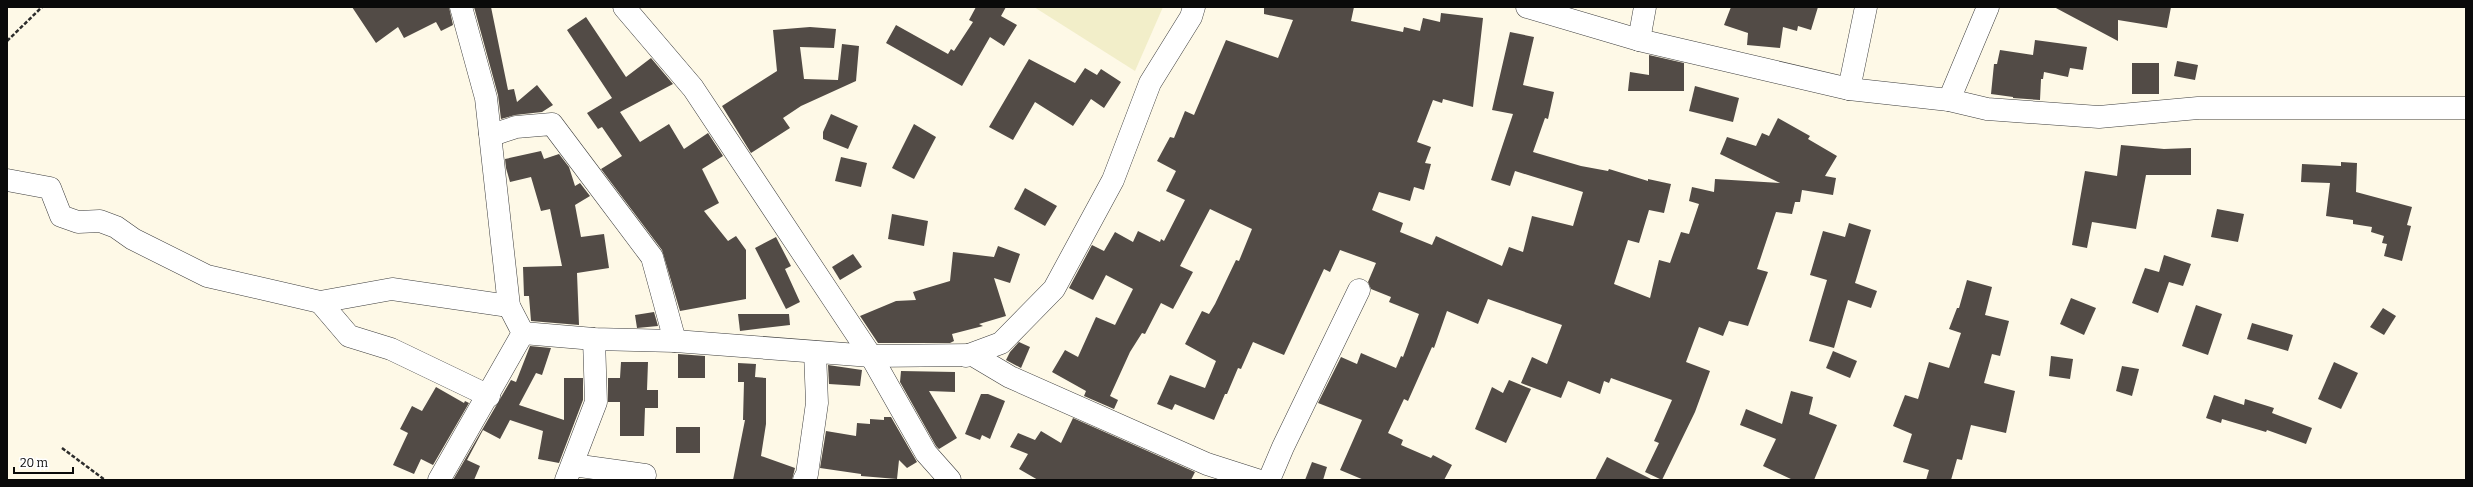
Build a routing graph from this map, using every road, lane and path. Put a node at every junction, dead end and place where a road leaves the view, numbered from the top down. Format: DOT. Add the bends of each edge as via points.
graph roads {
  1 [pos="42,7"];
  2 [pos="461,7"];
  3 [pos="624,7"];
  4 [pos="1194,7"];
  5 [pos="1527,7"];
  6 [pos="1645,7"];
  7 [pos="1866,7"];
  8 [pos="1988,7"];
  9 [pos="1639,40"];
  10 [pos="7,41"];
  11 [pos="1849,89"];
  12 [pos="1949,100"];
  13 [pos="2466,108"];
  14 [pos="490,133"];
  15 [pos="7,180"];
  16 [pos="1359,290"];
  17 [pos="320,302"];
  18 [pos="509,306"];
  19 [pos="523,334"];
  20 [pos="594,339"];
  21 [pos="674,341"];
  22 [pos="815,352"];
  23 [pos="871,356"];
  24 [pos="966,356"];
  25 [pos="489,396"];
  26 [pos="62,448"];
  27 [pos="570,472"];
  28 [pos="1204,472"];
  29 [pos="645,476"];
  30 [pos="105,480"];
  31 [pos="439,480"];
  32 [pos="804,480"];
  33 [pos="950,480"];
  34 [pos="1257,480"];
  35 [pos="1269,480"];
  1 -- 10 [label="path"];
  2 -- 14 [label="street" via="486,98"];
  3 -- 23 [label="street" via="693,88"];
  4 -- 24 [label="street" via="1191,17 1150,83 1113,180 1054,289 1001,343"];
  5 -- 9 [label="street"];
  6 -- 9 [label="street"];
  7 -- 11 [label="street"];
  8 -- 12 [label="street"];
  9 -- 11 [label="street"];
  11 -- 12 [label="street"];
  12 -- 13 [label="street" via="1987,109 2099,117 2198,108"];
  14 -- 18 [label="street"];
  14 -- 21 [label="street" via="516,127 552,124 652,257"];
  15 -- 17 [label="street" via="50,188 61,216 78,222 100,221 116,227 133,239 207,276"];
  16 -- 35 [label="street"];
  17 -- 18 [label="street" via="392,289"];
  17 -- 25 [label="street" via="349,336 391,349"];
  18 -- 19 [label="street"];
  19 -- 20 [label="street"];
  19 -- 25 [label="street"];
  20 -- 21 [label="street"];
  20 -- 27 [label="street" via="596,402"];
  21 -- 22 [label="street"];
  22 -- 23 [label="street"];
  22 -- 32 [label="street" via="817,403"];
  23 -- 24 [label="street"];
  23 -- 33 [label="street" via="926,453"];
  24 -- 28 [label="street" via="973,355 1010,377"];
  25 -- 31 [label="street"];
  26 -- 30 [label="path"];
  27 -- 29 [label="street"];
  28 -- 34 [label="street"];
}
